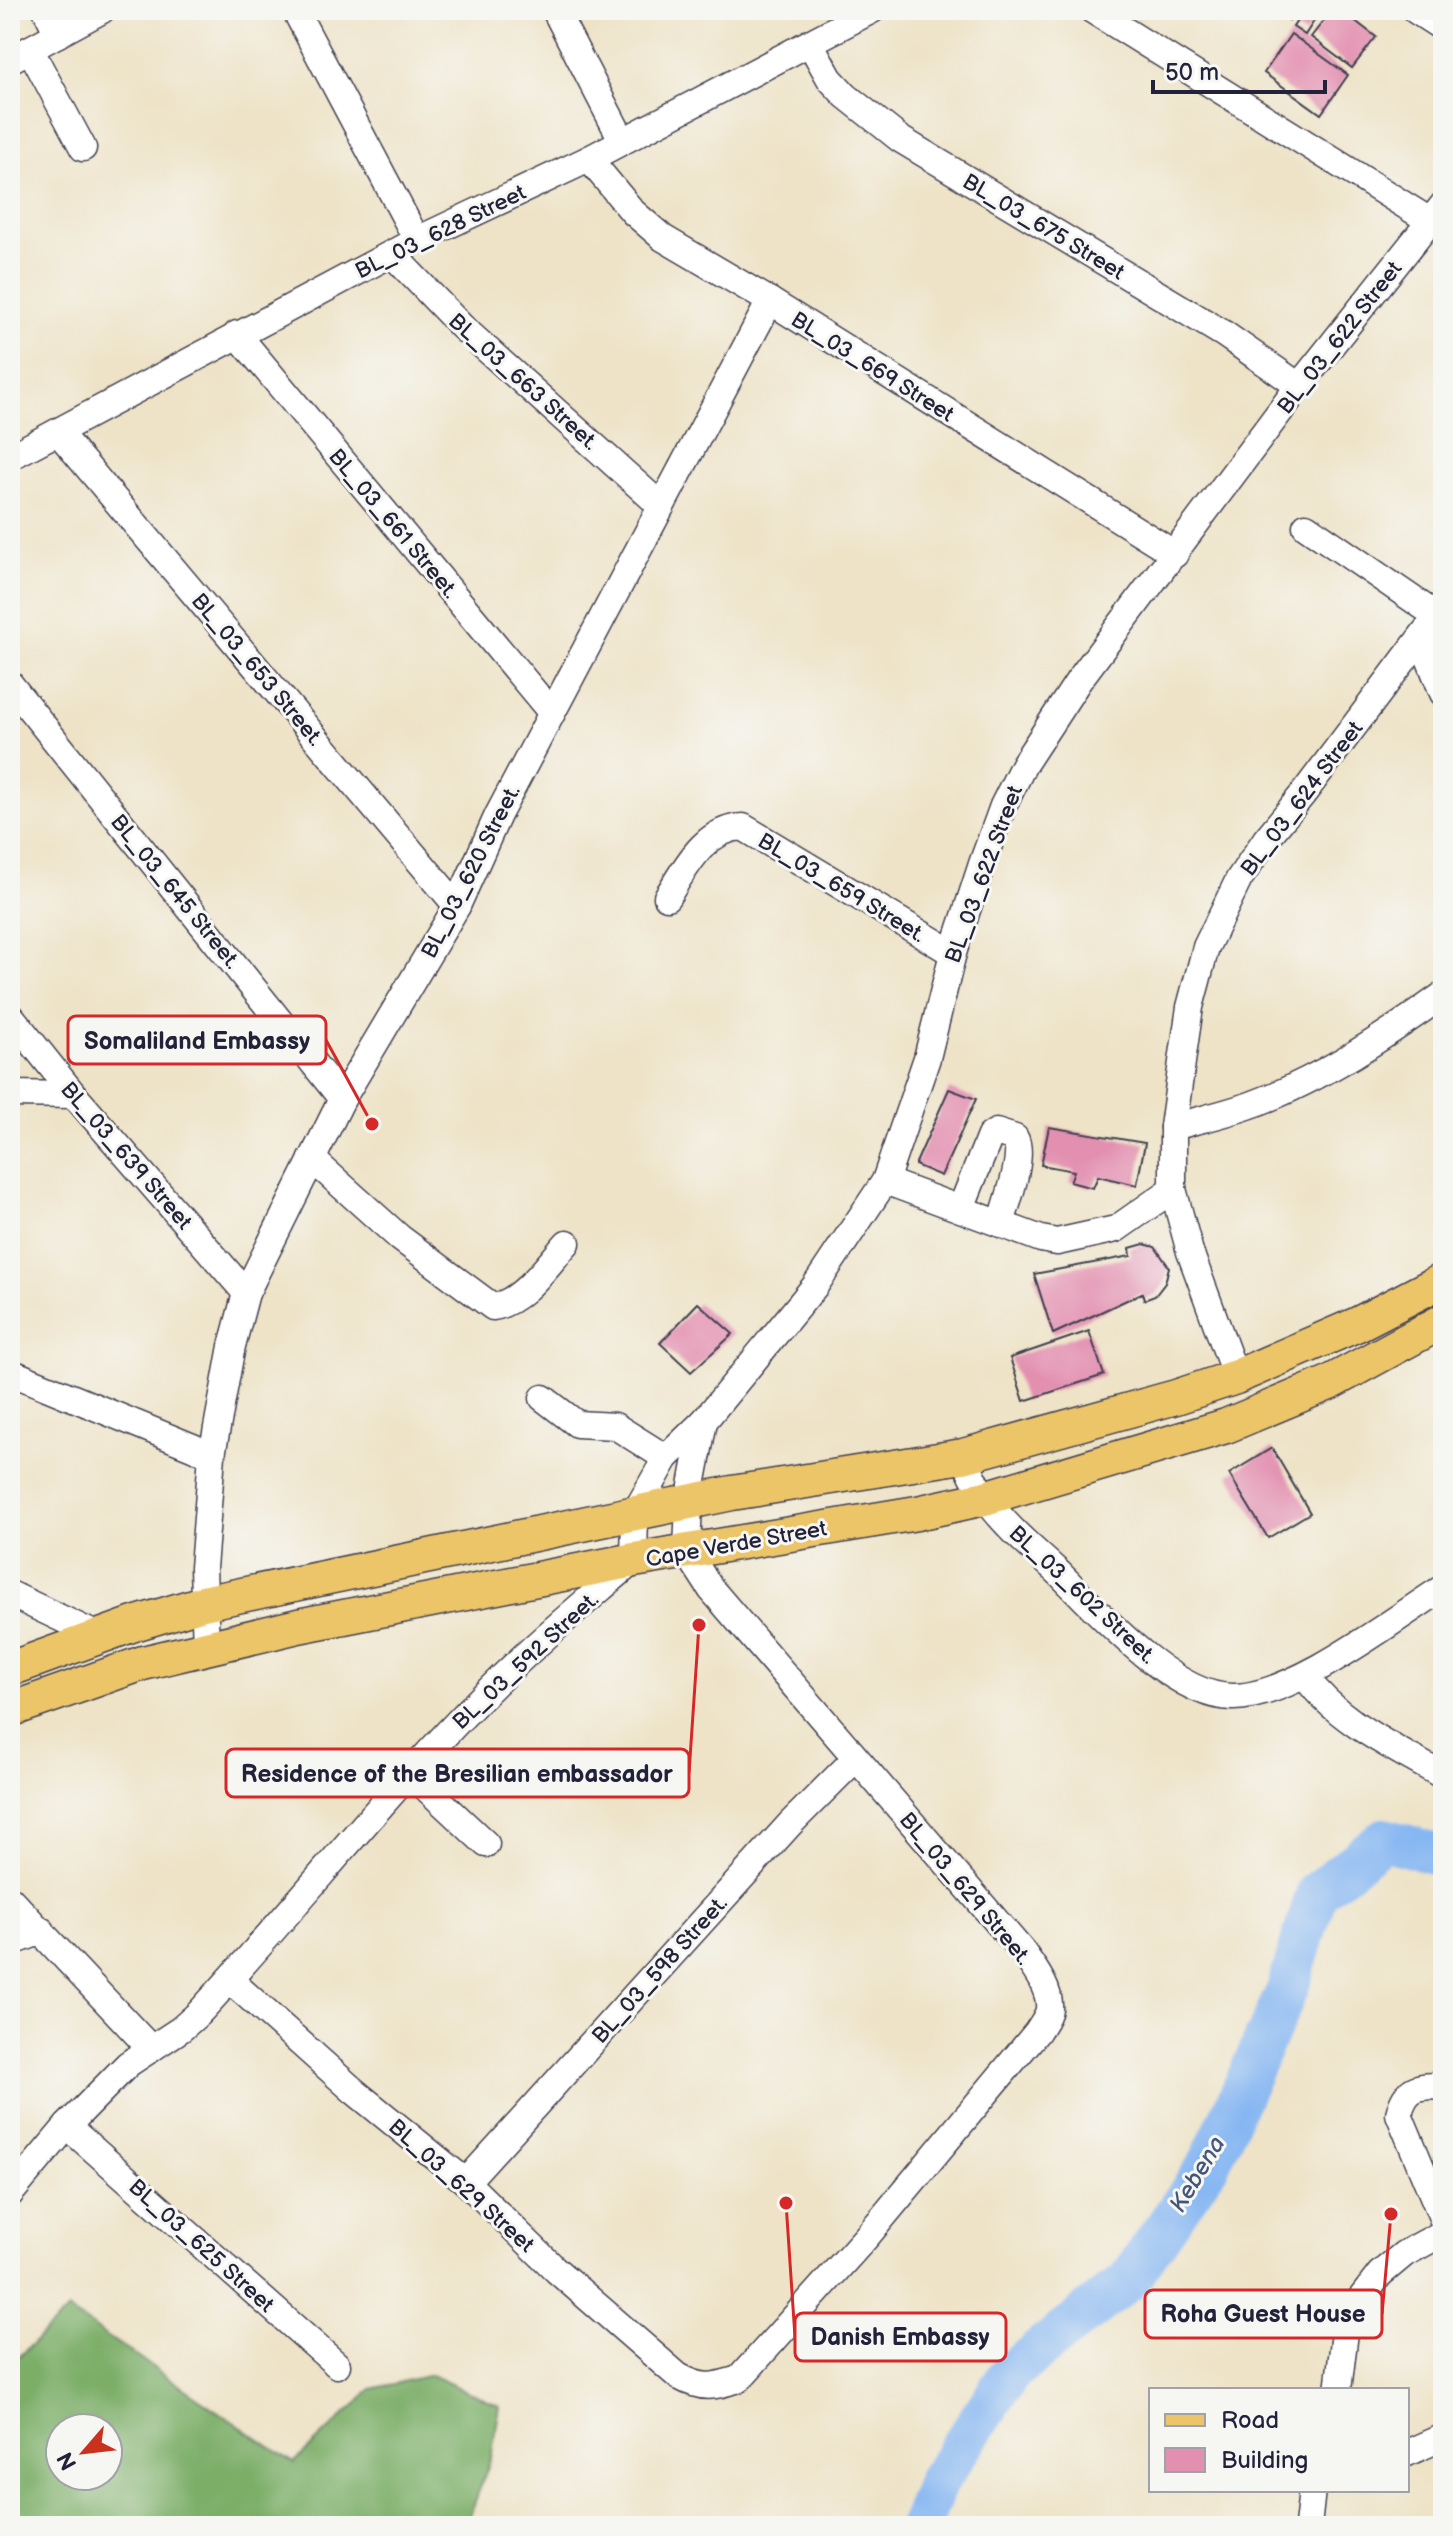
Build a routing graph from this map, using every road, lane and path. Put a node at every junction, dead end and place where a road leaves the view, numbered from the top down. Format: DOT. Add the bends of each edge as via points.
graph roads {
  1 [pos="46,10"];
  2 [pos="102,10"];
  3 [pos="295,10"];
  4 [pos="555,10"];
  5 [pos="872,10"];
  6 [pos="1092,10"];
  7 [pos="1415,10"];
  8 [pos="1443,28"];
  9 [pos="58,34"];
  10 [pos="810,43"];
  11 [pos="20,54"];
  12 [pos="622,140"];
  13 [pos="83,148"];
  14 [pos="589,159"];
  15 [pos="1437,213"];
  16 [pos="417,240"];
  17 [pos="392,254"];
  18 [pos="770,301"];
  19 [pos="237,334"];
  20 [pos="1299,386"];
  21 [pos="58,432"];
  22 [pos="10,457"];
  23 [pos="660,505"];
  24 [pos="1306,526"];
  25 [pos="1175,554"];
  26 [pos="1440,612"];
  27 [pos="1421,638"];
  28 [pos="10,684"];
  29 [pos="1443,693"];
  30 [pos="551,712"];
  31 [pos="667,897"];
  32 [pos="457,906"];
  33 [pos="953,953"];
  34 [pos="1443,995"];
  35 [pos="10,1015"];
  36 [pos="10,1094"];
  37 [pos="74,1095"];
  38 [pos="342,1099"];
  39 [pos="1173,1127"];
  40 [pos="312,1159"];
  41 [pos="885,1181"];
  42 [pos="1173,1189"];
  43 [pos="961,1208"];
  44 [pos="1001,1223"];
  45 [pos="567,1243"];
  46 [pos="1443,1280"];
  47 [pos="246,1293"];
  48 [pos="1443,1321"];
  49 [pos="10,1372"];
  50 [pos="1236,1377"];
  51 [pos="543,1398"];
  52 [pos="704,1421"];
  53 [pos="212,1455"];
  54 [pos="963,1456"];
  55 [pos="666,1458"];
  56 [pos="985,1498"];
  57 [pos="689,1502"];
  58 [pos="635,1513"];
  59 [pos="687,1552"];
  60 [pos="634,1560"];
  61 [pos="1443,1588"];
  62 [pos="10,1594"];
  63 [pos="203,1603"];
  64 [pos="98,1636"];
  65 [pos="206,1646"];
  66 [pos="10,1669"];
  67 [pos="1305,1676"];
  68 [pos="10,1710"];
  69 [pos="855,1759"];
  70 [pos="410,1773"];
  71 [pos="1443,1776"];
  72 [pos="486,1844"];
  73 [pos="10,1899"];
  74 [pos="42,1931"];
  75 [pos="10,1943"];
  76 [pos="230,1980"];
  77 [pos="151,2049"];
  78 [pos="1443,2087"];
  79 [pos="67,2126"];
  80 [pos="466,2182"];
  81 [pos="10,2194"];
  82 [pos="1443,2220"];
  83 [pos="1443,2233"];
  84 [pos="337,2365"];
  85 [pos="697,2386"];
  86 [pos="1338,2388"];
  87 [pos="1443,2437"];
  88 [pos="1409,2452"];
  89 [pos="1312,2492"];
  90 [pos="1308,2526"];
  1 -- 9 [label="street"];
  2 -- 9 [label="street"];
  3 -- 16 [label="street"];
  4 -- 12 [label="street"];
  5 -- 10 [label="street, BL_03_628 Street"];
  6 -- 15 [label="street"];
  7 -- 8 [label="street"];
  9 -- 11 [label="street"];
  10 -- 12 [label="street, BL_03_628 Street"];
  10 -- 20 [label="street, BL_03_675 Street" via="830,79 900,139 1224,334"];
  11 -- 13 [label="street"];
  12 -- 14 [label="street, BL_03_628 Street"];
  14 -- 16 [label="street, BL_03_628 Street"];
  14 -- 18 [label="street, BL_03_669 Street" via="633,212 663,238"];
  15 -- 20 [label="street, BL_03_622 Street"];
  16 -- 17 [label="street, BL_03_628 Street"];
  17 -- 19 [label="street, BL_03_628 Street"];
  17 -- 23 [label="street, BL_03_663 Street." via="462,327"];
  18 -- 23 [label="street, BL_03_620 Street."];
  18 -- 25 [label="street, BL_03_669 Street"];
  19 -- 21 [label="street, BL_03_628 Street"];
  19 -- 30 [label="street, BL_03_661 Street."];
  20 -- 25 [label="street, BL_03_622 Street"];
  21 -- 22 [label="street, BL_03_628 Street"];
  21 -- 32 [label="street, BL_03_653 Street."];
  23 -- 30 [label="street, BL_03_620 Street."];
  24 -- 26 [label="street"];
  25 -- 33 [label="street, BL_03_622 Street" via="1079,680 1024,764 1003,806"];
  26 -- 27 [label="street, BL_03_624 Street"];
  27 -- 29 [label="street"];
  27 -- 39 [label="street, BL_03_624 Street" via="1266,839 1228,899 1206,947 1190,1007"];
  28 -- 38 [label="street, BL_03_645 Street."];
  30 -- 32 [label="street, BL_03_620 Street."];
  31 -- 33 [label="street, BL_03_659 Street." via="702,846 730,827 743,827"];
  32 -- 38 [label="street, BL_03_620 Street."];
  33 -- 41 [label="street, BL_03_622 Street" via="927,1058"];
  34 -- 39 [label="street" via="1337,1064 1281,1093"];
  35 -- 37 [label="street, BL_03_639 Street"];
  36 -- 37 [label="street"];
  37 -- 47 [label="street, BL_03_639 Street"];
  38 -- 40 [label="street, BL_03_620 Street."];
  39 -- 42 [label="street, BL_03_624 Street"];
  40 -- 45 [label="street" via="400,1238 493,1307 506,1305"];
  40 -- 47 [label="street, BL_03_620 Street."];
  41 -- 43 [label="street"];
  41 -- 52 [label="street, BL_03_622 Street" via="815,1286"];
  42 -- 44 [label="street" via="1116,1229 1083,1237 1057,1242"];
  42 -- 50 [label="street, BL_03_624 Street"];
  43 -- 44 [label="street"];
  43 -- 44 [label="street" via="990,1136 996,1132 1015,1138 1018,1157"];
  46 -- 50 [label="main road"];
  47 -- 53 [label="street, BL_03_620 Street."];
  48 -- 56 [label="main road, Cape Verde Street" via="1329,1383 1226,1426"];
  49 -- 53 [label="street"];
  50 -- 54 [label="main road"];
  51 -- 55 [label="street" via="577,1424 615,1426"];
  52 -- 55 [label="street, BL_03_622 Street"];
  52 -- 57 [label="street"];
  53 -- 63 [label="street, BL_03_620 Street."];
  54 -- 56 [label="street, BL_03_602 Street."];
  54 -- 57 [label="main road"];
  55 -- 58 [label="street, BL_03_622 Street"];
  56 -- 59 [label="main road, Cape Verde Street"];
  56 -- 67 [label="street, BL_03_602 Street." via="1131,1644 1184,1682 1232,1697"];
  57 -- 58 [label="main road"];
  57 -- 59 [label="street"];
  58 -- 60 [label="street"];
  58 -- 63 [label="main road"];
  59 -- 60 [label="main road, Cape Verde Street"];
  59 -- 69 [label="street, BL_03_629 Street." via="711,1589"];
  60 -- 65 [label="main road, Cape Verde Street"];
  60 -- 70 [label="street, BL_03_592 Street." via="498,1680"];
  61 -- 67 [label="street, BL_03_602 Street."];
  62 -- 64 [label="street"];
  63 -- 64 [label="main road"];
  63 -- 65 [label="street, BL_03_620 Street."];
  64 -- 66 [label="main road"];
  65 -- 68 [label="main road, Cape Verde Street" via="100,1676"];
  67 -- 71 [label="street" via="1330,1704"];
  69 -- 80 [label="street, BL_03_598 Street."];
  69 -- 85 [label="street, BL_03_629 Street." via="1022,1951 1044,1986 1049,2012 942,2149 755,2363 739,2379"];
  70 -- 72 [label="street"];
  70 -- 76 [label="street, BL_03_592 Street."];
  73 -- 74 [label="street"];
  74 -- 75 [label="street"];
  74 -- 77 [label="street"];
  76 -- 77 [label="street, BL_03_592 Street." via="181,2029"];
  76 -- 80 [label="street, BL_03_629 Street"];
  77 -- 79 [label="street, BL_03_592 Street." via="128,2064"];
  78 -- 82 [label="street" via="1409,2091 1399,2114"];
  79 -- 81 [label="street, BL_03_592 Street."];
  79 -- 84 [label="street, BL_03_625 Street"];
  80 -- 85 [label="street, BL_03_629 Street" via="567,2280 678,2376"];
  83 -- 86 [label="street" via="1404,2254 1356,2305 1346,2324"];
  87 -- 88 [label="street"];
  89 -- 90 [label="street"];
}
